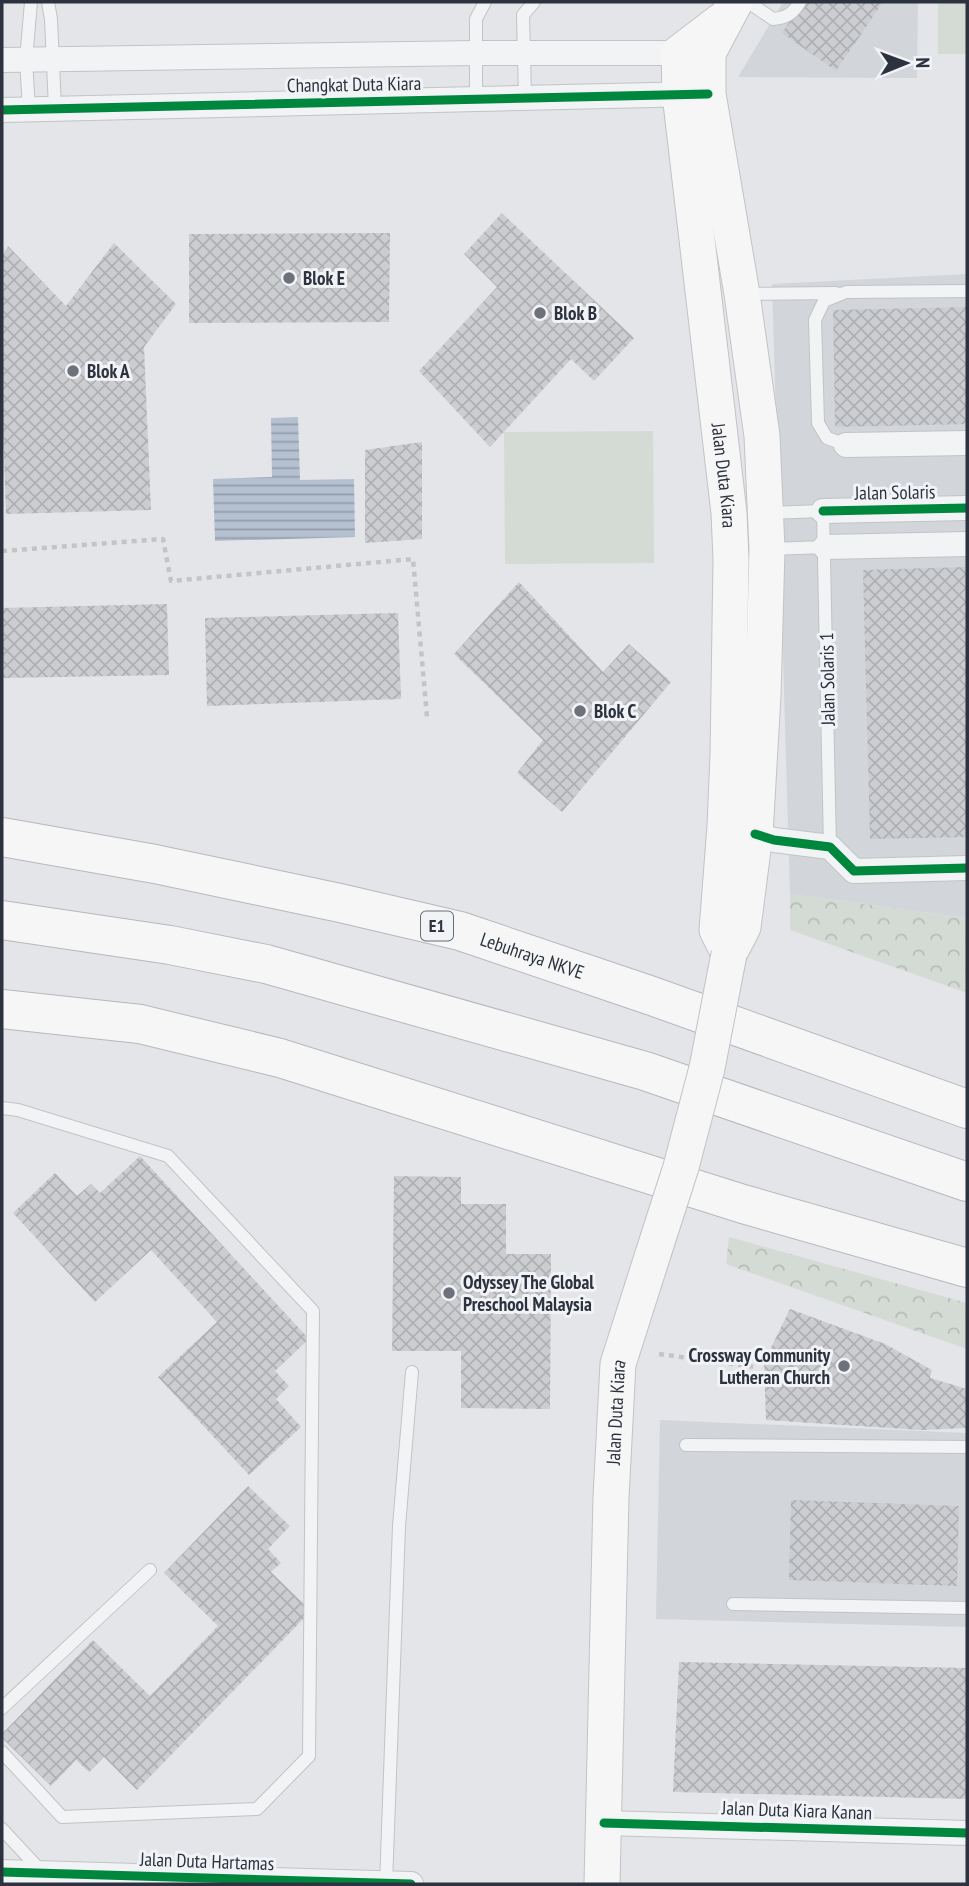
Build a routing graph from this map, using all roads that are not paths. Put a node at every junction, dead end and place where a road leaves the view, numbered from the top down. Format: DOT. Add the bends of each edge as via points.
graph roads {
  1 [pos="31,2"];
  2 [pos="48,2"];
  3 [pos="485,2"];
  4 [pos="534,2"];
  5 [pos="800,2"];
  6 [pos="736,7"];
  7 [pos="475,53"];
  8 [pos="523,53"];
  9 [pos="694,53"];
  10 [pos="14,60"];
  11 [pos="53,60"];
  12 [pos="694,94"];
  13 [pos="525,97"];
  14 [pos="476,98"];
  15 [pos="55,108"];
  16 [pos="2,110"];
  17 [pos="29,110"];
  18 [pos="967,291"];
  19 [pos="846,292"];
  20 [pos="741,294"];
  21 [pos="967,443"];
  22 [pos="846,445"];
  23 [pos="967,508"];
  24 [pos="823,511"];
  25 [pos="747,533"];
  26 [pos="967,544"];
  27 [pos="825,547"];
  28 [pos="755,834"];
  29 [pos="2,837"];
  30 [pos="830,847"];
  31 [pos="967,868"];
  32 [pos="2,920"];
  33 [pos="729,954"];
  34 [pos="2,1009"];
  35 [pos="2,1108"];
  36 [pos="967,1109"];
  37 [pos="967,1182"];
  38 [pos="967,1268"];
  39 [pos="412,1372"];
  40 [pos="686,1445"];
  41 [pos="967,1447"];
  42 [pos="150,1570"];
  43 [pos="733,1604"];
  44 [pos="967,1608"];
  45 [pos="2,1708"];
  46 [pos="2,1752"];
  47 [pos="615,1823"];
  48 [pos="2,1829"];
  49 [pos="967,1833"];
  50 [pos="2,1872"];
  51 [pos="44,1874"];
  52 [pos="386,1884"];
  53 [pos="411,1884"];
  54 [pos="602,1884"];
  1 -- 10 [label="lane"];
  2 -- 11 [label="lane"];
  3 -- 7 [label="lane" via="476,19"];
  4 -- 8 [label="lane" via="523,15"];
  5 -- 6 [label="lane" via="793,12 773,19"];
  6 -- 9 [label="main road, Jalan Duta Kiara"];
  7 -- 8 [label="street, Changkat Duta Kiara"];
  7 -- 11 [label="street, Changkat Duta Kiara"];
  7 -- 14 [label="lane"];
  8 -- 9 [label="street, Changkat Duta Kiara"];
  8 -- 13 [label="lane"];
  9 -- 12 [label="main road, Jalan Duta Kiara"];
  10 -- 11 [label="street, Changkat Duta Kiara"];
  10 -- 17 [label="lane"];
  11 -- 15 [label="lane"];
  12 -- 13 [label="street, Changkat Duta Kiara"];
  12 -- 20 [label="main road, Jalan Duta Kiara"];
  12 -- 25 [label="main road, Jalan Duta Kiara"];
  13 -- 14 [label="street, Changkat Duta Kiara"];
  14 -- 15 [label="street, Changkat Duta Kiara"];
  15 -- 17 [label="street, Changkat Duta Kiara"];
  16 -- 17 [label="street, Changkat Duta Kiara"];
  18 -- 19 [label="lane"];
  19 -- 20 [label="lane"];
  19 -- 22 [label="lane" via="824,301 815,320 818,423 827,438"];
  20 -- 25 [label="main road, Jalan Duta Kiara" via="762,436"];
  21 -- 22 [label="street"];
  23 -- 24 [label="street, Jalan Solaris"];
  24 -- 25 [label="lane, Jalan Solaris"];
  24 -- 27 [label="lane, Jalan Solaris 1"];
  25 -- 27 [label="lane"];
  25 -- 28 [label="main road, Jalan Duta Kiara" via="763,696"];
  25 -- 33 [label="main road, Jalan Duta Kiara" via="717,930"];
  26 -- 27 [label="street"];
  27 -- 30 [label="lane, Jalan Solaris 1"];
  28 -- 30 [label="street"];
  28 -- 33 [label="main road, Jalan Duta Kiara" via="743,927"];
  29 -- 36 [label="highway, Lebuhraya NKVE / E1" via="460,931"];
  30 -- 31 [label="street" via="855,870"];
  32 -- 37 [label="highway" via="170,944 266,964 645,1071"];
  33 -- 47 [label="main road, Jalan Duta Kiara, bridge" via="707,1068 681,1167 618,1364 611,1497"];
  34 -- 38 [label="highway" via="140,1024 280,1058 743,1204"];
  35 -- 46 [label="lane" via="168,1156 313,1311 309,1756 257,1809 62,1817"];
  39 -- 52 [label="lane" via="399,1526"];
  40 -- 41 [label="lane"];
  42 -- 45 [label="lane"];
  43 -- 44 [label="lane"];
  47 -- 49 [label="street, Jalan Duta Kiara Kanan"];
  47 -- 54 [label="main road, Jalan Duta Kiara"];
  48 -- 51 [label="lane"];
  50 -- 51 [label="street, Jalan Duta Hartamas"];
  51 -- 52 [label="street, Jalan Duta Hartamas"];
  52 -- 53 [label="street, Jalan Duta Hartamas"];
}
